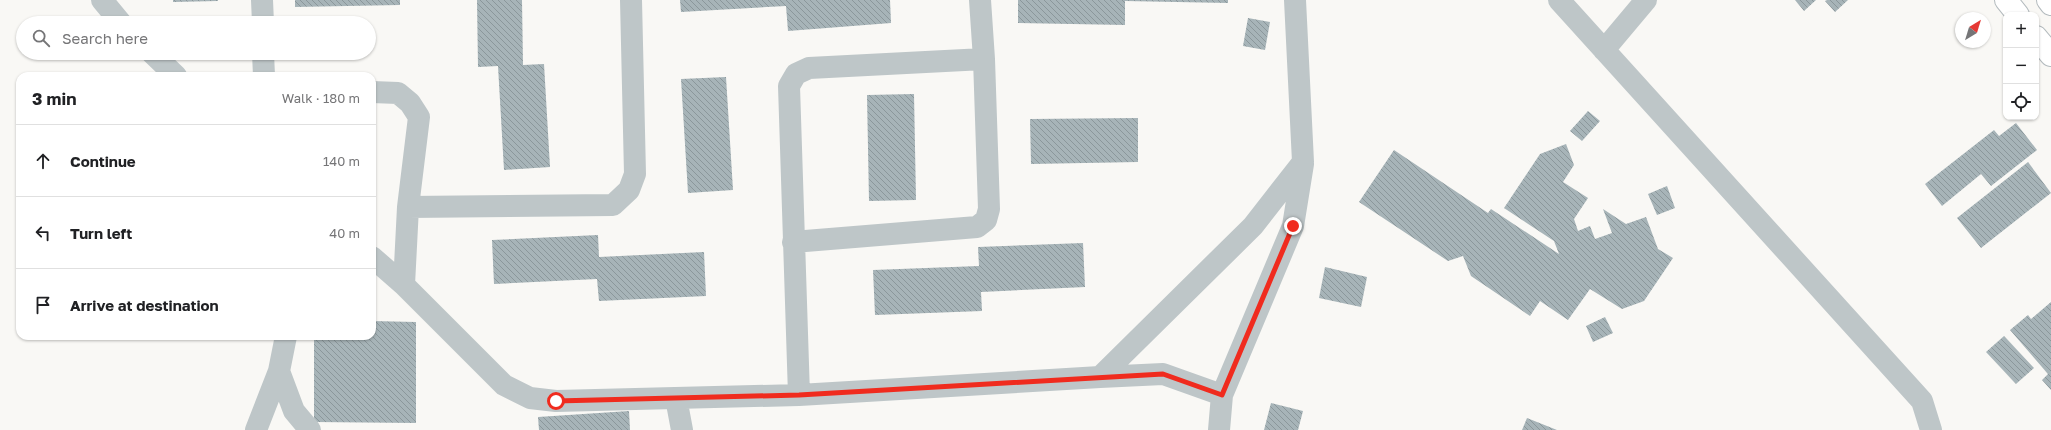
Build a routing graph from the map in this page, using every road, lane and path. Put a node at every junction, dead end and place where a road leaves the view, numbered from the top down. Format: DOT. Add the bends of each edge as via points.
graph roads {
  1 [pos="102,0"];
  2 [pos="262,0"];
  3 [pos="631,0"];
  4 [pos="980,0"];
  5 [pos="1295,0"];
  6 [pos="1559,0"];
  7 [pos="1646,0"];
  8 [pos="2006,0"];
  9 [pos="2048,0"];
  10 [pos="2051,4"];
  11 [pos="2016,12"];
  12 [pos="115,16"];
  13 [pos="263,16"];
  14 [pos="2039,41"];
  15 [pos="1604,50"];
  16 [pos="2051,56"];
  17 [pos="984,59"];
  18 [pos="159,60"];
  19 [pos="263,60"];
  20 [pos="172,72"];
  21 [pos="264,72"];
  22 [pos="376,92"];
  23 [pos="1303,162"];
  24 [pos="408,207"];
  25 [pos="794,242"];
  26 [pos="376,260"];
  27 [pos="404,285"];
  28 [pos="285,340"];
  29 [pos="279,371"];
  30 [pos="1100,377"];
  31 [pos="799,395"];
  32 [pos="1222,395"];
  33 [pos="676,398"];
  34 [pos="256,430"];
  35 [pos="310,430"];
  36 [pos="682,430"];
  37 [pos="1219,430"];
  38 [pos="1931,430"];
  1 -- 12 [label="street"];
  2 -- 13 [label="street"];
  3 -- 24 [label="street" via="635,174 629,190 613,205"];
  4 -- 17 [label="street"];
  5 -- 23 [label="street"];
  6 -- 15 [label="street"];
  7 -- 15 [label="street"];
  8 -- 11 [label="main road"];
  9 -- 10 [label="main road"];
  14 -- 16 [label="main road"];
  15 -- 38 [label="street" via="1922,401"];
  17 -- 25 [label="street" via="989,209 986,220 978,226"];
  17 -- 25 [label="street" via="809,68 796,74 789,86"];
  18 -- 20 [label="street"];
  19 -- 21 [label="street"];
  22 -- 24 [label="street" via="398,94 410,103 419,117"];
  23 -- 30 [label="street" via="1253,226"];
  23 -- 32 [label="street" via="1293,226"];
  24 -- 27 [label="street"];
  25 -- 31 [label="street"];
  26 -- 27 [label="street"];
  27 -- 33 [label="street" via="504,386 530,398 556,401"];
  28 -- 29 [label="street"];
  29 -- 34 [label="street"];
  29 -- 35 [label="street" via="294,411"];
  30 -- 31 [label="street"];
  30 -- 32 [label="street" via="1163,374"];
  31 -- 33 [label="street"];
  32 -- 37 [label="street"];
  33 -- 36 [label="street"];
}
